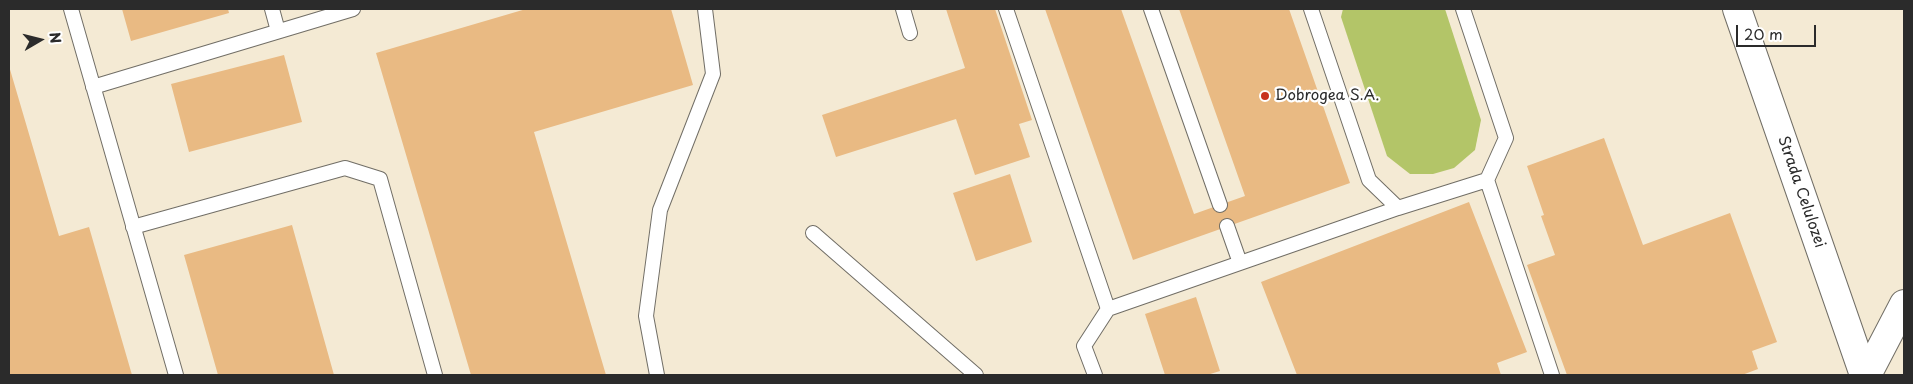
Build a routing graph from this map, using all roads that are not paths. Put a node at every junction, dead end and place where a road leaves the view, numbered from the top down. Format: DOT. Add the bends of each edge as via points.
graph roads {
  1 [pos="71,9"];
  2 [pos="272,9"];
  3 [pos="353,9"];
  4 [pos="704,9"];
  5 [pos="903,9"];
  6 [pos="1006,9"];
  7 [pos="1152,9"];
  8 [pos="1311,9"];
  9 [pos="1463,9"];
  10 [pos="1737,9"];
  11 [pos="278,31"];
  12 [pos="910,33"];
  13 [pos="93,88"];
  14 [pos="1486,180"];
  15 [pos="1220,205"];
  16 [pos="1398,208"];
  17 [pos="1227,226"];
  18 [pos="133,227"];
  19 [pos="813,233"];
  20 [pos="1240,263"];
  21 [pos="1904,304"];
  22 [pos="1108,309"];
  23 [pos="176,375"];
  24 [pos="435,375"];
  25 [pos="657,375"];
  26 [pos="976,375"];
  27 [pos="1094,375"];
  28 [pos="1552,375"];
  29 [pos="1866,375"];
  1 -- 13 [label="lane"];
  2 -- 11 [label="lane"];
  3 -- 11 [label="lane"];
  4 -- 25 [label="lane" via="713,74 660,210 646,316"];
  5 -- 12 [label="lane"];
  6 -- 22 [label="lane"];
  7 -- 15 [label="lane"];
  8 -- 16 [label="lane" via="1369,180"];
  9 -- 14 [label="lane" via="1506,138"];
  10 -- 29 [label="street, Strada Celulozei"];
  11 -- 13 [label="lane"];
  13 -- 18 [label="lane"];
  14 -- 16 [label="lane"];
  14 -- 28 [label="lane"];
  16 -- 20 [label="lane"];
  17 -- 20 [label="lane"];
  18 -- 23 [label="lane"];
  18 -- 24 [label="lane" via="345,168 380,179"];
  19 -- 26 [label="lane"];
  20 -- 22 [label="lane"];
  21 -- 29 [label="street"];
  22 -- 27 [label="lane" via="1084,346"];
}
